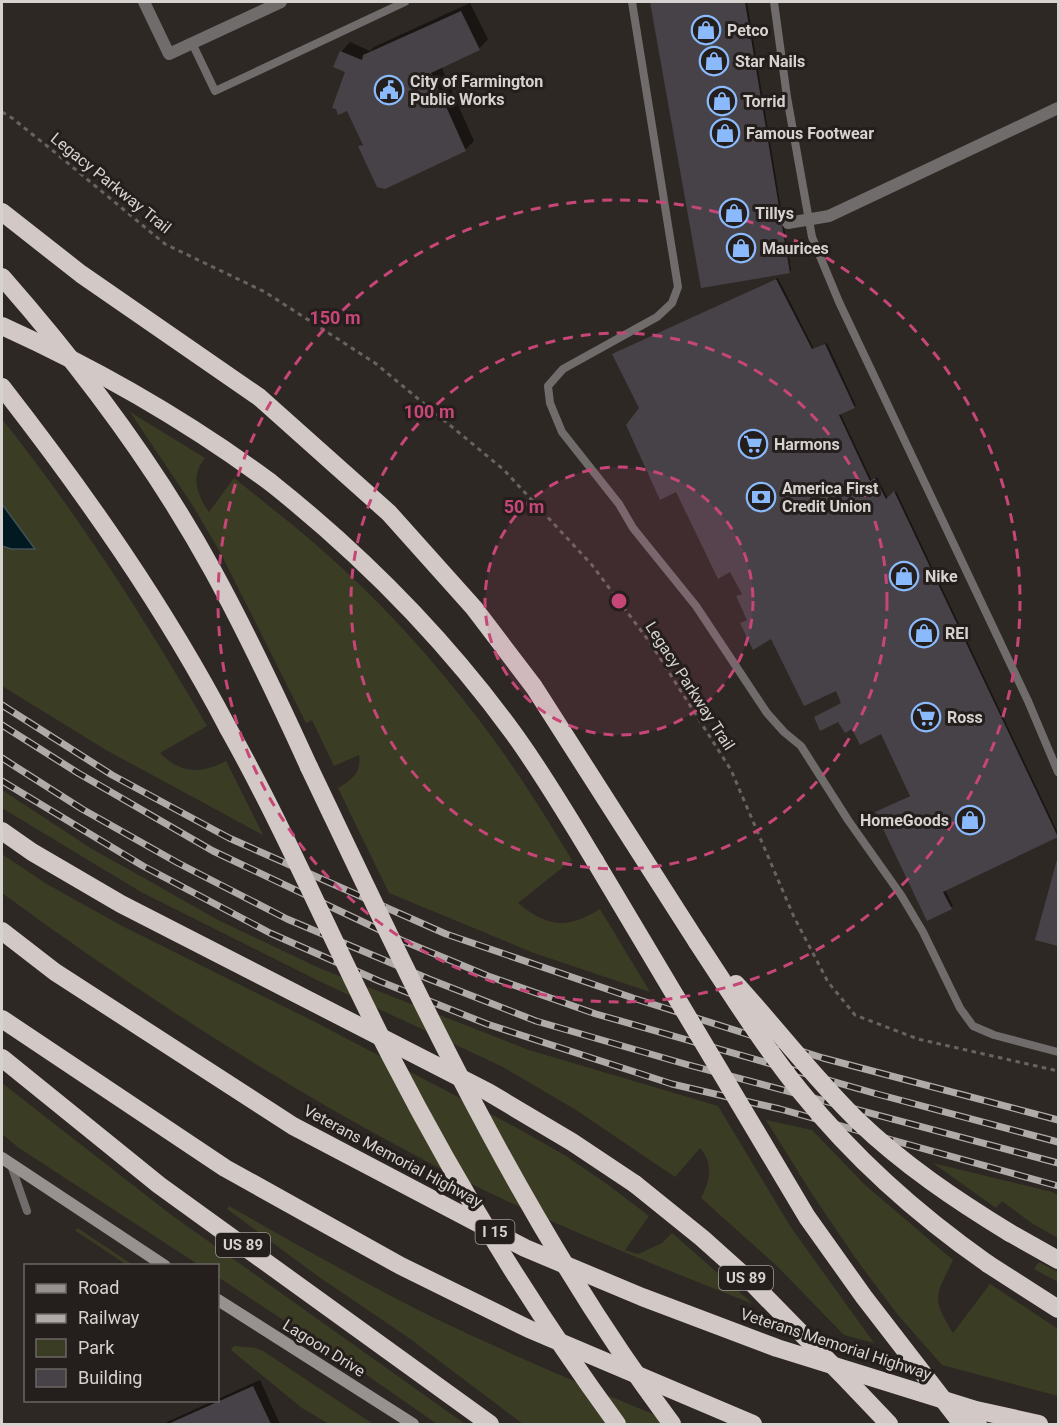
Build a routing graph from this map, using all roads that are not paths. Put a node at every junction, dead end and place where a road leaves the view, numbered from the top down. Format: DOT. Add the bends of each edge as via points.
graph roads {
  1 [pos="144,2"];
  2 [pos="281,2"];
  3 [pos="405,2"];
  4 [pos="632,2"];
  5 [pos="774,2"];
  6 [pos="192,43"];
  7 [pos="1059,108"];
  8 [pos="2,212"];
  9 [pos="809,220"];
  10 [pos="788,224"];
  11 [pos="2,277"];
  12 [pos="2,326"];
  13 [pos="2,387"];
  14 [pos="1059,772"];
  15 [pos="2,831"];
  16 [pos="2,931"];
  17 [pos="697,942"];
  18 [pos="2,1019"];
  19 [pos="1059,1052"];
  20 [pos="2,1058"];
  21 [pos="6,1161"];
  22 [pos="27,1211"];
  23 [pos="1059,1260"];
  24 [pos="162,1264"];
  25 [pos="219,1301"];
  26 [pos="1059,1309"];
  27 [pos="928,1379"];
  28 [pos="849,1382"];
  29 [pos="413,1425"];
  30 [pos="490,1425"];
  31 [pos="617,1425"];
  32 [pos="672,1425"];
  33 [pos="753,1425"];
  34 [pos="880,1425"];
  35 [pos="889,1425"];
  36 [pos="962,1425"];
  37 [pos="978,1425"];
  38 [pos="1040,1425"];
  1 -- 6 [label="street" via="169,54"];
  2 -- 6 [label="street"];
  3 -- 6 [label="lane" via="215,91"];
  4 -- 19 [label="lane" via="678,287 672,303 657,316 563,369 548,386 550,403 562,432 696,606 767,713 801,746 901,896 973,1026"];
  5 -- 9 [label="lane"];
  7 -- 9 [label="street" via="829,216"];
  8 -- 17 [label="highway" via="81,274 259,397 389,513 474,608 534,687"];
  9 -- 10 [label="street"];
  9 -- 14 [label="lane" via="824,269"];
  11 -- 32 [label="highway, bridge" via="88,380 163,488 213,570 473,1104 592,1310"];
  12 -- 27 [label="highway, bridge" via="142,396 224,448 368,566 456,660 515,735 595,861 807,1217"];
  13 -- 31 [label="highway, bridge" via="135,568 187,652 263,794 435,1140 534,1306"];
  15 -- 28 [label="highway, US 89, bridge" via="121,904 488,1092 572,1142 635,1184 702,1238"];
  16 -- 38 [label="highway, Veterans Memorial Highway / I 15" via="55,972 293,1126 525,1248 777,1348 976,1410"];
  17 -- 23 [label="highway, bridge" via="764,1014 809,1070 900,1157 940,1188"];
  17 -- 26 [label="highway, bridge" via="780,1064 821,1116 869,1166 939,1229"];
  18 -- 33 [label="highway" via="225,1167 401,1266 529,1329"];
  20 -- 30 [label="highway, US 89" via="159,1185"];
  21 -- 22 [label="lane"];
  21 -- 24 [label="street"];
  25 -- 29 [label="street, Lagoon Drive"];
  27 -- 36 [label="highway, bridge"];
  27 -- 37 [label="highway, bridge"];
  28 -- 34 [label="highway, US 89"];
  28 -- 35 [label="highway"];
}
